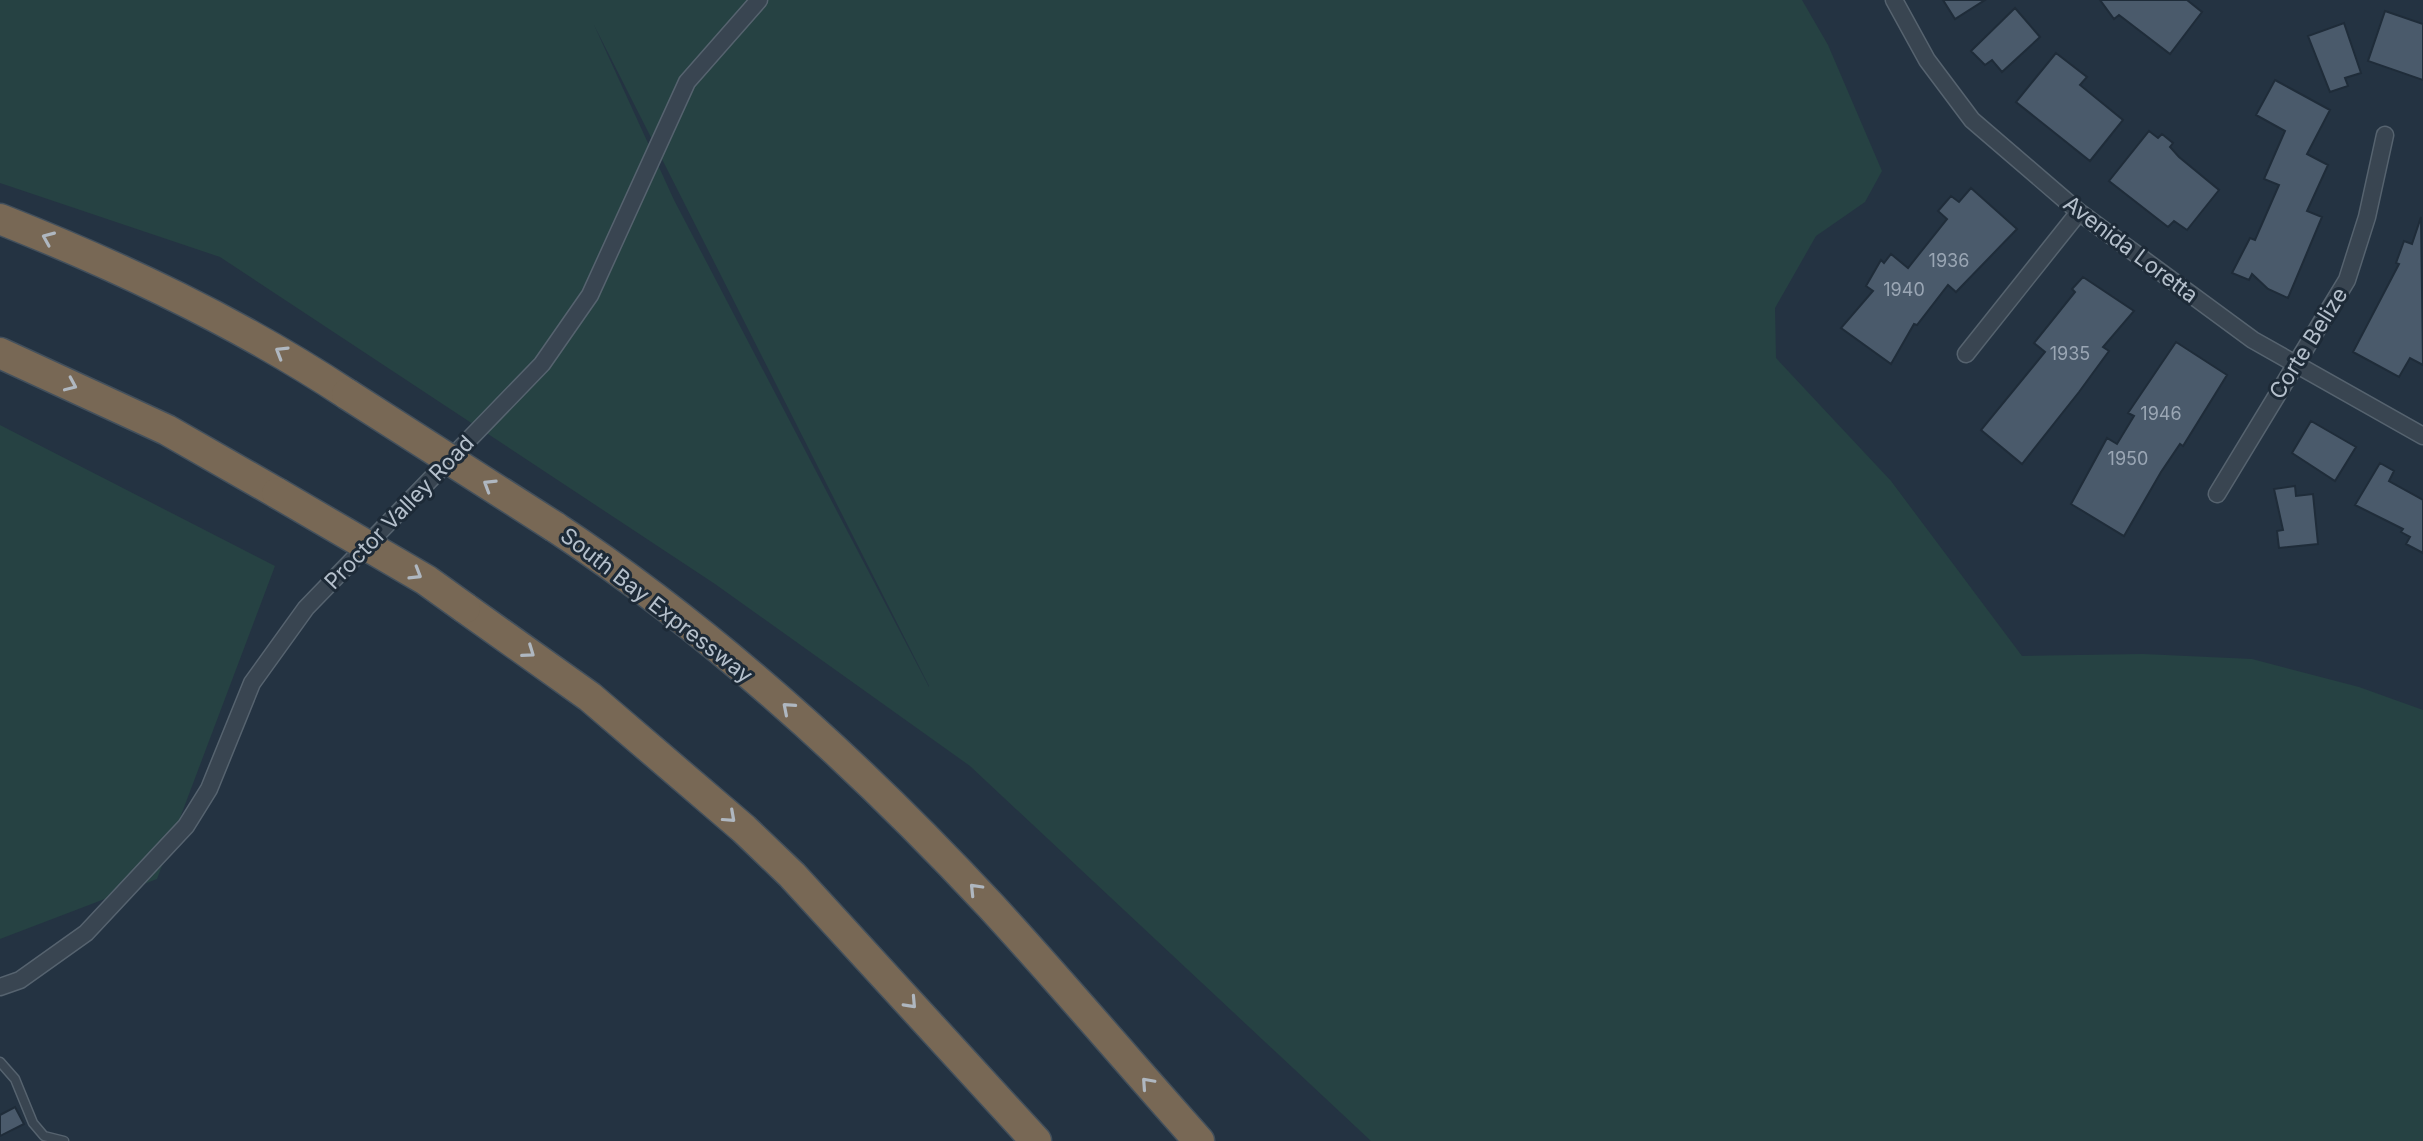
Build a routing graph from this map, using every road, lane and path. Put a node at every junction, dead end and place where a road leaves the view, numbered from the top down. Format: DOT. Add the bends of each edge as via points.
graph roads {
  1 [pos="759,0"];
  2 [pos="1894,0"];
  3 [pos="2385,135"];
  4 [pos="2079,212"];
  5 [pos="0,219"];
  6 [pos="0,353"];
  7 [pos="1966,354"];
  8 [pos="2294,364"];
  9 [pos="2423,436"];
  10 [pos="2217,494"];
  11 [pos="0,987"];
  12 [pos="0,1062"];
  13 [pos="64,1141"];
  14 [pos="1036,1141"];
  15 [pos="1199,1141"];
  1 -- 11 [label="street, Proctor Valley Road" via="687,82 590,295 542,364 306,608 252,683 209,789 186,826 86,933 20,980"];
  2 -- 4 [label="street, Avenida Loretta" via="1927,60 1972,120"];
  3 -- 8 [label="street, Corte Belize" via="2347,280"];
  4 -- 7 [label="street"];
  4 -- 8 [label="street, Avenida Loretta" via="2253,340"];
  15 -- 5 [label="highway, South Bay Expressway, one-way, bridge" via="990,905 890,802 736,664 599,556 245,331"];
  6 -- 14 [label="highway, one-way, bridge" via="167,430 277,493 426,580 590,697 792,875"];
  8 -- 9 [label="street, Avenida Loretta"];
  8 -- 10 [label="street, Corte Belize"];
  12 -- 13 [label="lane" via="15,1079 33,1123 44,1136"];
}
